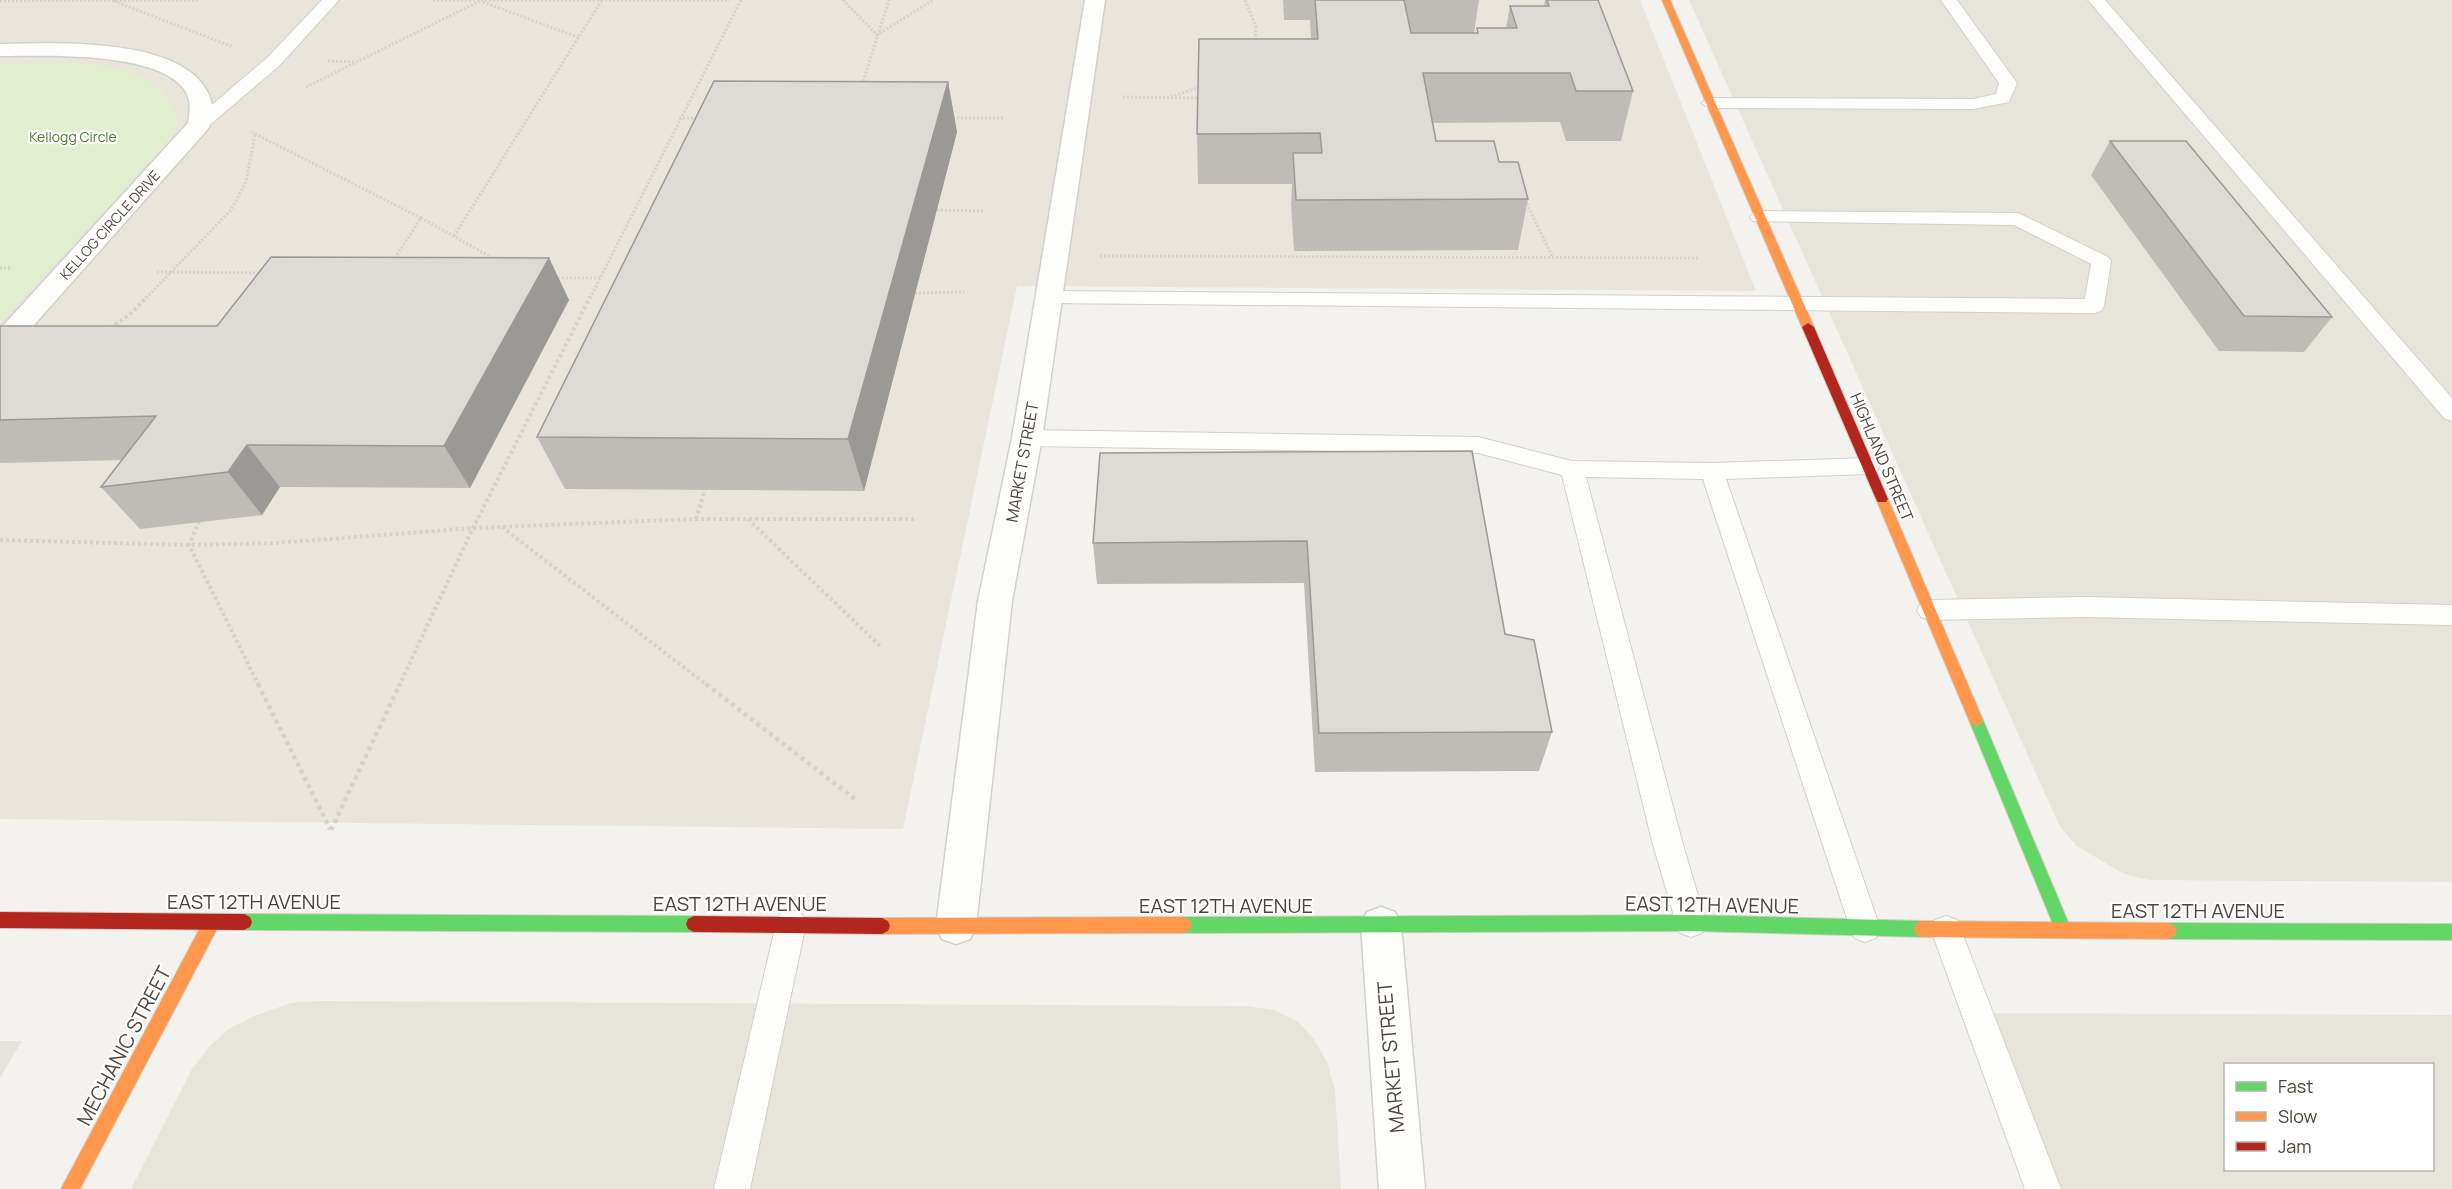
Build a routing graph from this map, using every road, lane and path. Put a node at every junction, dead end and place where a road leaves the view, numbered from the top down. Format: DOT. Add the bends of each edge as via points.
graph roads {
  1 [pos="79,0"];
  2 [pos="200,0"];
  3 [pos="331,0"];
  4 [pos="433,0"];
  5 [pos="481,0"];
  6 [pos="603,0"];
  7 [pos="711,0"];
  8 [pos="730,0"];
  9 [pos="741,0"];
  10 [pos="843,0"];
  11 [pos="888,0"];
  12 [pos="933,0"];
  13 [pos="1095,0"];
  14 [pos="1245,0"];
  15 [pos="1666,0"];
  16 [pos="1949,0"];
  17 [pos="2096,0"];
  18 [pos="0,1"];
  19 [pos="877,35"];
  20 [pos="580,38"];
  21 [pos="1255,46"];
  22 [pos="0,50"];
  23 [pos="862,86"];
  24 [pos="1201,87"];
  25 [pos="296,92"];
  26 [pos="1119,97"];
  27 [pos="1167,98"];
  28 [pos="1199,98"];
  29 [pos="1710,103"];
  30 [pos="679,118"];
  31 [pos="702,118"];
  32 [pos="945,118"];
  33 [pos="1004,118"];
  34 [pos="199,125"];
  35 [pos="246,128"];
  36 [pos="255,134"];
  37 [pos="1520,193"];
  38 [pos="937,210"];
  39 [pos="983,211"];
  40 [pos="1522,212"];
  41 [pos="1532,212"];
  42 [pos="1760,217"];
  43 [pos="421,218"];
  44 [pos="454,236"];
  45 [pos="1100,256"];
  46 [pos="1553,258"];
  47 [pos="1698,258"];
  48 [pos="390,265"];
  49 [pos="506,265"];
  50 [pos="157,272"];
  51 [pos="169,272"];
  52 [pos="265,273"];
  53 [pos="548,278"];
  54 [pos="601,278"];
  55 [pos="964,292"];
  56 [pos="915,293"];
  57 [pos="1049,297"];
  58 [pos="1798,304"];
  59 [pos="106,332"];
  60 [pos="0,346"];
  61 [pos="2452,413"];
  62 [pos="1027,438"];
  63 [pos="1868,466"];
  64 [pos="1572,469"];
  65 [pos="1712,471"];
  66 [pos="705,490"];
  67 [pos="696,519"];
  68 [pos="747,519"];
  69 [pos="914,519"];
  70 [pos="200,521"];
  71 [pos="501,527"];
  72 [pos="473,528"];
  73 [pos="0,540"];
  74 [pos="189,545"];
  75 [pos="1930,610"];
  76 [pos="2452,615"];
  77 [pos="882,648"];
  78 [pos="856,800"];
  79 [pos="0,920"];
  80 [pos="212,922"];
  81 [pos="1691,923"];
  82 [pos="791,924"];
  83 [pos="1381,925"];
  84 [pos="956,926"];
  85 [pos="1865,928"];
  86 [pos="2063,929"];
  87 [pos="1946,930"];
  88 [pos="2452,932"];
  89 [pos="70,1189"];
  90 [pos="732,1189"];
  91 [pos="1402,1189"];
  92 [pos="2043,1189"];
  1 -- 2 [label="path"];
  1 -- 18 [label="path"];
  3 -- 34 [label="lane" via="273,62"];
  4 -- 5 [label="path"];
  5 -- 6 [label="path"];
  5 -- 20 [label="path"];
  5 -- 25 [label="path"];
  6 -- 7 [label="path"];
  6 -- 20 [label="path"];
  7 -- 8 [label="path"];
  9 -- 30 [label="path"];
  10 -- 19 [label="path"];
  11 -- 19 [label="path"];
  12 -- 19 [label="path"];
  13 -- 57 [label="street, MARKET STREET"];
  14 -- 21 [label="path" via="1256,27"];
  15 -- 29 [label="main road, HIGHLAND STREET"];
  16 -- 29 [label="lane" via="2008,83 2003,98 1973,104"];
  17 -- 61 [label="lane"];
  19 -- 23 [label="path"];
  20 -- 44 [label="path"];
  22 -- 34 [label="street" via="107,52 169,67 188,80 198,97 202,106"];
  24 -- 27 [label="path"];
  26 -- 27 [label="path"];
  27 -- 28 [label="path"];
  29 -- 42 [label="main road, HIGHLAND STREET"];
  30 -- 31 [label="path"];
  30 -- 54 [label="path"];
  32 -- 33 [label="path"];
  34 -- 60 [label="street, KELLOG CIRCLE DRIVE"];
  35 -- 36 [label="path"];
  36 -- 43 [label="path"];
  36 -- 51 [label="path" via="246,182 231,210"];
  37 -- 41 [label="path"];
  38 -- 39 [label="path"];
  40 -- 41 [label="path"];
  41 -- 46 [label="path"];
  42 -- 58 [label="main road, HIGHLAND STREET"];
  42 -- 58 [label="lane" via="2018,219 2101,261 2094,306"];
  43 -- 44 [label="path"];
  43 -- 48 [label="path"];
  44 -- 49 [label="path"];
  45 -- 46 [label="path"];
  46 -- 47 [label="path"];
  50 -- 51 [label="path"];
  51 -- 52 [label="path"];
  51 -- 59 [label="path" via="129,315"];
  53 -- 54 [label="path"];
  54 -- 72 [label="path"];
  55 -- 56 [label="path"];
  57 -- 58 [label="lane"];
  57 -- 62 [label="street, MARKET STREET"];
  58 -- 63 [label="main road, HIGHLAND STREET"];
  62 -- 64 [label="lane" via="1478,445"];
  62 -- 84 [label="street, MARKET STREET" via="995,601"];
  63 -- 65 [label="lane"];
  63 -- 75 [label="main road, HIGHLAND STREET"];
  64 -- 65 [label="lane"];
  64 -- 81 [label="lane"];
  65 -- 85 [label="lane"];
  66 -- 67 [label="path"];
  67 -- 68 [label="path"];
  67 -- 71 [label="path"];
  68 -- 69 [label="path"];
  68 -- 77 [label="path"];
  70 -- 74 [label="path"];
  71 -- 72 [label="path"];
  71 -- 78 [label="path"];
  72 -- 74 [label="path" via="276,543"];
  72 -- 74 [label="path" via="331,830"];
  73 -- 74 [label="path"];
  75 -- 76 [label="lane" via="2085,607"];
  75 -- 86 [label="main road, HIGHLAND STREET"];
  79 -- 80 [label="main road, EAST 12TH AVENUE"];
  80 -- 82 [label="main road, EAST 12TH AVENUE"];
  80 -- 89 [label="main road, MECHANIC STREET"];
  81 -- 83 [label="main road, EAST 12TH AVENUE"];
  81 -- 85 [label="main road, EAST 12TH AVENUE"];
  82 -- 84 [label="main road, EAST 12TH AVENUE"];
  82 -- 90 [label="lane"];
  83 -- 84 [label="main road, EAST 12TH AVENUE"];
  83 -- 91 [label="street, MARKET STREET"];
  85 -- 87 [label="main road, EAST 12TH AVENUE"];
  86 -- 87 [label="main road, EAST 12TH AVENUE"];
  86 -- 88 [label="main road, EAST 12TH AVENUE"];
  87 -- 92 [label="lane"];
}
